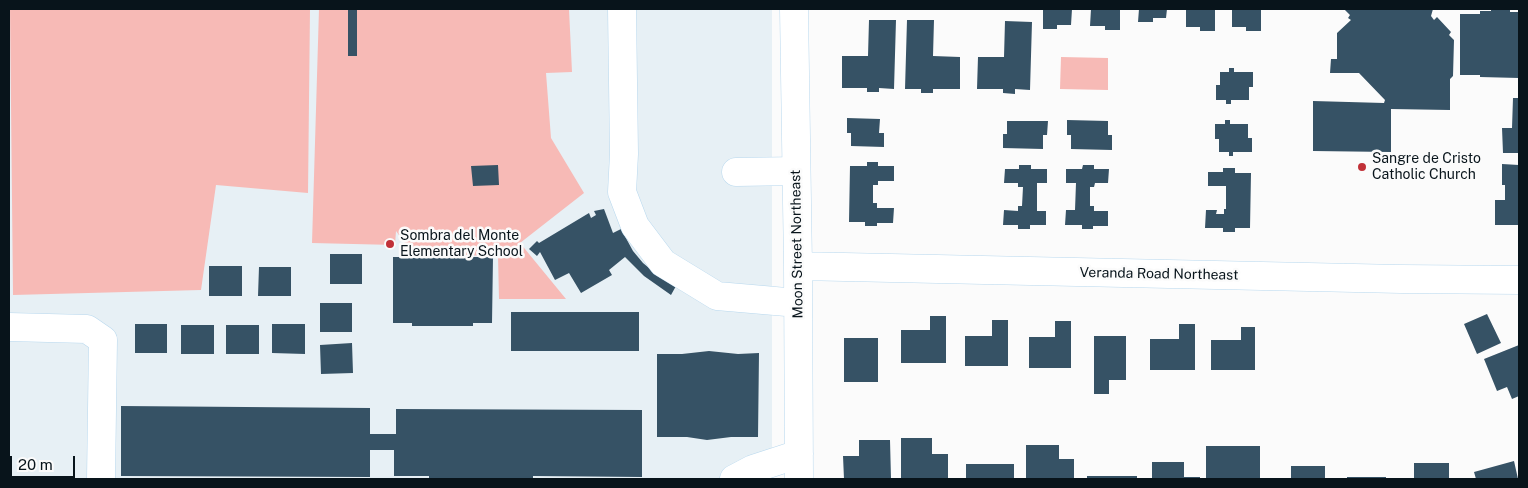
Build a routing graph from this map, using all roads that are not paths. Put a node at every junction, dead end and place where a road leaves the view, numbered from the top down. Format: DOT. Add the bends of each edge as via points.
graph roads {
  1 [pos="622,9"];
  2 [pos="794,9"];
  3 [pos="796,171"];
  4 [pos="736,172"];
  5 [pos="798,266"];
  6 [pos="1519,280"];
  7 [pos="798,303"];
  8 [pos="9,327"];
  9 [pos="799,466"];
  10 [pos="101,479"];
  11 [pos="734,479"];
  1 -- 7 [label="street" via="622,192 635,226 663,263 717,296"];
  2 -- 3 [label="street, Moon Street Northeast"];
  3 -- 4 [label="street"];
  3 -- 5 [label="street, Moon Street Northeast"];
  5 -- 6 [label="street, Veranda Road Northeast"];
  5 -- 7 [label="street, Moon Street Northeast"];
  7 -- 9 [label="street, Moon Street Northeast"];
  8 -- 10 [label="street" via="86,329 103,340"];
  9 -- 11 [label="street" via="753,469"];
}
